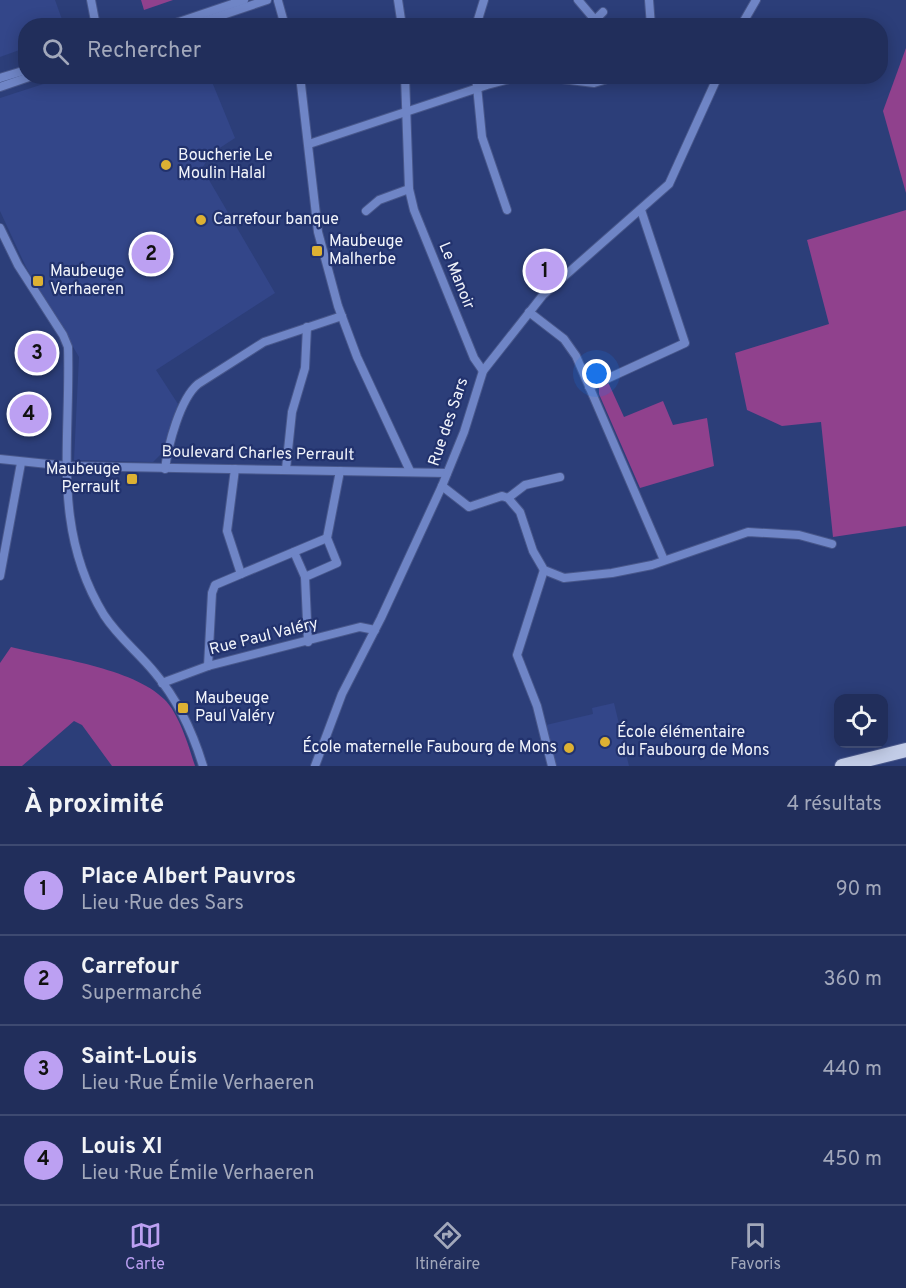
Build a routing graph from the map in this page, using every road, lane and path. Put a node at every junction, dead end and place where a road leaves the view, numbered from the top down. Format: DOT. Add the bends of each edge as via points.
graph roads {
  1 [pos="91,0"];
  2 [pos="244,0"];
  3 [pos="267,0"];
  4 [pos="398,0"];
  5 [pos="484,0"];
  6 [pos="578,0"];
  7 [pos="649,0"];
  8 [pos="756,0"];
  9 [pos="278,2"];
  10 [pos="603,12"];
  11 [pos="94,18"];
  12 [pos="199,18"];
  13 [pos="204,18"];
  14 [pos="283,18"];
  15 [pos="401,18"];
  16 [pos="478,18"];
  17 [pos="589,18"];
  18 [pos="597,18"];
  19 [pos="650,18"];
  20 [pos="746,18"];
  21 [pos="18,72"];
  22 [pos="0,78"];
  23 [pos="18,81"];
  24 [pos="301,84"];
  25 [pos="406,84"];
  26 [pos="477,84"];
  27 [pos="492,84"];
  28 [pos="714,84"];
  29 [pos="0,87"];
  30 [pos="477,88"];
  31 [pos="408,111"];
  32 [pos="309,144"];
  33 [pos="409,189"];
  34 [pos="507,210"];
  35 [pos="641,210"];
  36 [pos="366,211"];
  37 [pos="0,228"];
  38 [pos="529,312"];
  39 [pos="342,316"];
  40 [pos="307,327"];
  41 [pos="483,371"];
  42 [pos="589,387"];
  43 [pos="0,459"];
  44 [pos="21,464"];
  45 [pos="68,466"];
  46 [pos="165,468"];
  47 [pos="235,469"];
  48 [pos="286,469"];
  49 [pos="340,471"];
  50 [pos="410,471"];
  51 [pos="447,473"];
  52 [pos="560,477"];
  53 [pos="442,486"];
  54 [pos="508,498"];
  55 [pos="327,538"];
  56 [pos="832,544"];
  57 [pos="294,552"];
  58 [pos="664,560"];
  59 [pos="544,570"];
  60 [pos="241,574"];
  61 [pos="0,576"];
  62 [pos="306,577"];
  63 [pos="375,630"];
  64 [pos="308,642"];
  65 [pos="208,666"];
  66 [pos="162,682"];
  67 [pos="906,750"];
  68 [pos="203,766"];
  69 [pos="315,766"];
  70 [pos="552,766"];
  71 [pos="842,766"];
  1 -- 11 [label="street"];
  2 -- 12 [label="street"];
  3 -- 13 [label="street"];
  4 -- 15 [label="street"];
  5 -- 16 [label="street"];
  6 -- 17 [label="street"];
  7 -- 19 [label="street"];
  8 -- 20 [label="street"];
  9 -- 14 [label="street"];
  10 -- 18 [label="street"];
  21 -- 22 [label="street"];
  23 -- 29 [label="street"];
  24 -- 32 [label="street"];
  25 -- 31 [label="street, Le Manoir"];
  26 -- 30 [label="street"];
  27 -- 30 [label="street"];
  28 -- 35 [label="street, Rue des Sars" via="669,184"];
  30 -- 31 [label="street"];
  30 -- 34 [label="street" via="482,137"];
  31 -- 32 [label="street"];
  31 -- 33 [label="street, Le Manoir"];
  32 -- 39 [label="street" via="318,232"];
  33 -- 36 [label="street" via="379,200"];
  33 -- 41 [label="street, Le Manoir" via="420,227 474,358"];
  35 -- 38 [label="street, Rue des Sars" via="581,260"];
  35 -- 42 [label="street" via="685,343"];
  37 -- 45 [label="street" via="68,347"];
  38 -- 41 [label="street, Rue des Sars"];
  38 -- 42 [label="street" via="564,339"];
  39 -- 40 [label="street"];
  39 -- 50 [label="street"];
  40 -- 46 [label="street" via="264,342 192,388 171,440"];
  40 -- 48 [label="street" via="305,368 292,412"];
  41 -- 51 [label="street, Rue des Sars"];
  42 -- 58 [label="street"];
  43 -- 44 [label="street, Boulevard Charles Perrault"];
  44 -- 45 [label="street, Boulevard Charles Perrault"];
  44 -- 61 [label="street"];
  45 -- 46 [label="street, Boulevard Charles Perrault"];
  45 -- 66 [label="street" via="66,497 71,532 91,590 130,650"];
  46 -- 47 [label="street, Boulevard Charles Perrault"];
  47 -- 48 [label="street, Boulevard Charles Perrault"];
  47 -- 60 [label="street" via="227,537"];
  48 -- 49 [label="street, Boulevard Charles Perrault"];
  49 -- 50 [label="street, Boulevard Charles Perrault"];
  49 -- 55 [label="street"];
  50 -- 51 [label="street, Boulevard Charles Perrault"];
  51 -- 53 [label="street, Rue des Sars"];
  52 -- 54 [label="street" via="525,485"];
  53 -- 54 [label="street" via="469,507 502,496"];
  53 -- 63 [label="street, Rue des Sars"];
  54 -- 59 [label="street" via="520,512"];
  55 -- 57 [label="street"];
  55 -- 62 [label="street" via="337,563"];
  56 -- 58 [label="street" via="799,536 748,532"];
  57 -- 60 [label="street"];
  57 -- 62 [label="street"];
  58 -- 59 [label="street" via="574,579"];
  59 -- 70 [label="street" via="517,655 537,706"];
  60 -- 65 [label="street" via="215,585 212,593"];
  62 -- 64 [label="street"];
  63 -- 64 [label="street, Rue Paul Valéry" via="360,627"];
  63 -- 69 [label="street, Rue des Sars" via="342,694"];
  64 -- 65 [label="street, Rue Paul Valéry"];
  65 -- 66 [label="street, Rue Paul Valéry"];
  66 -- 68 [label="street" via="185,721"];
  67 -- 71 [label="main road"];
}
